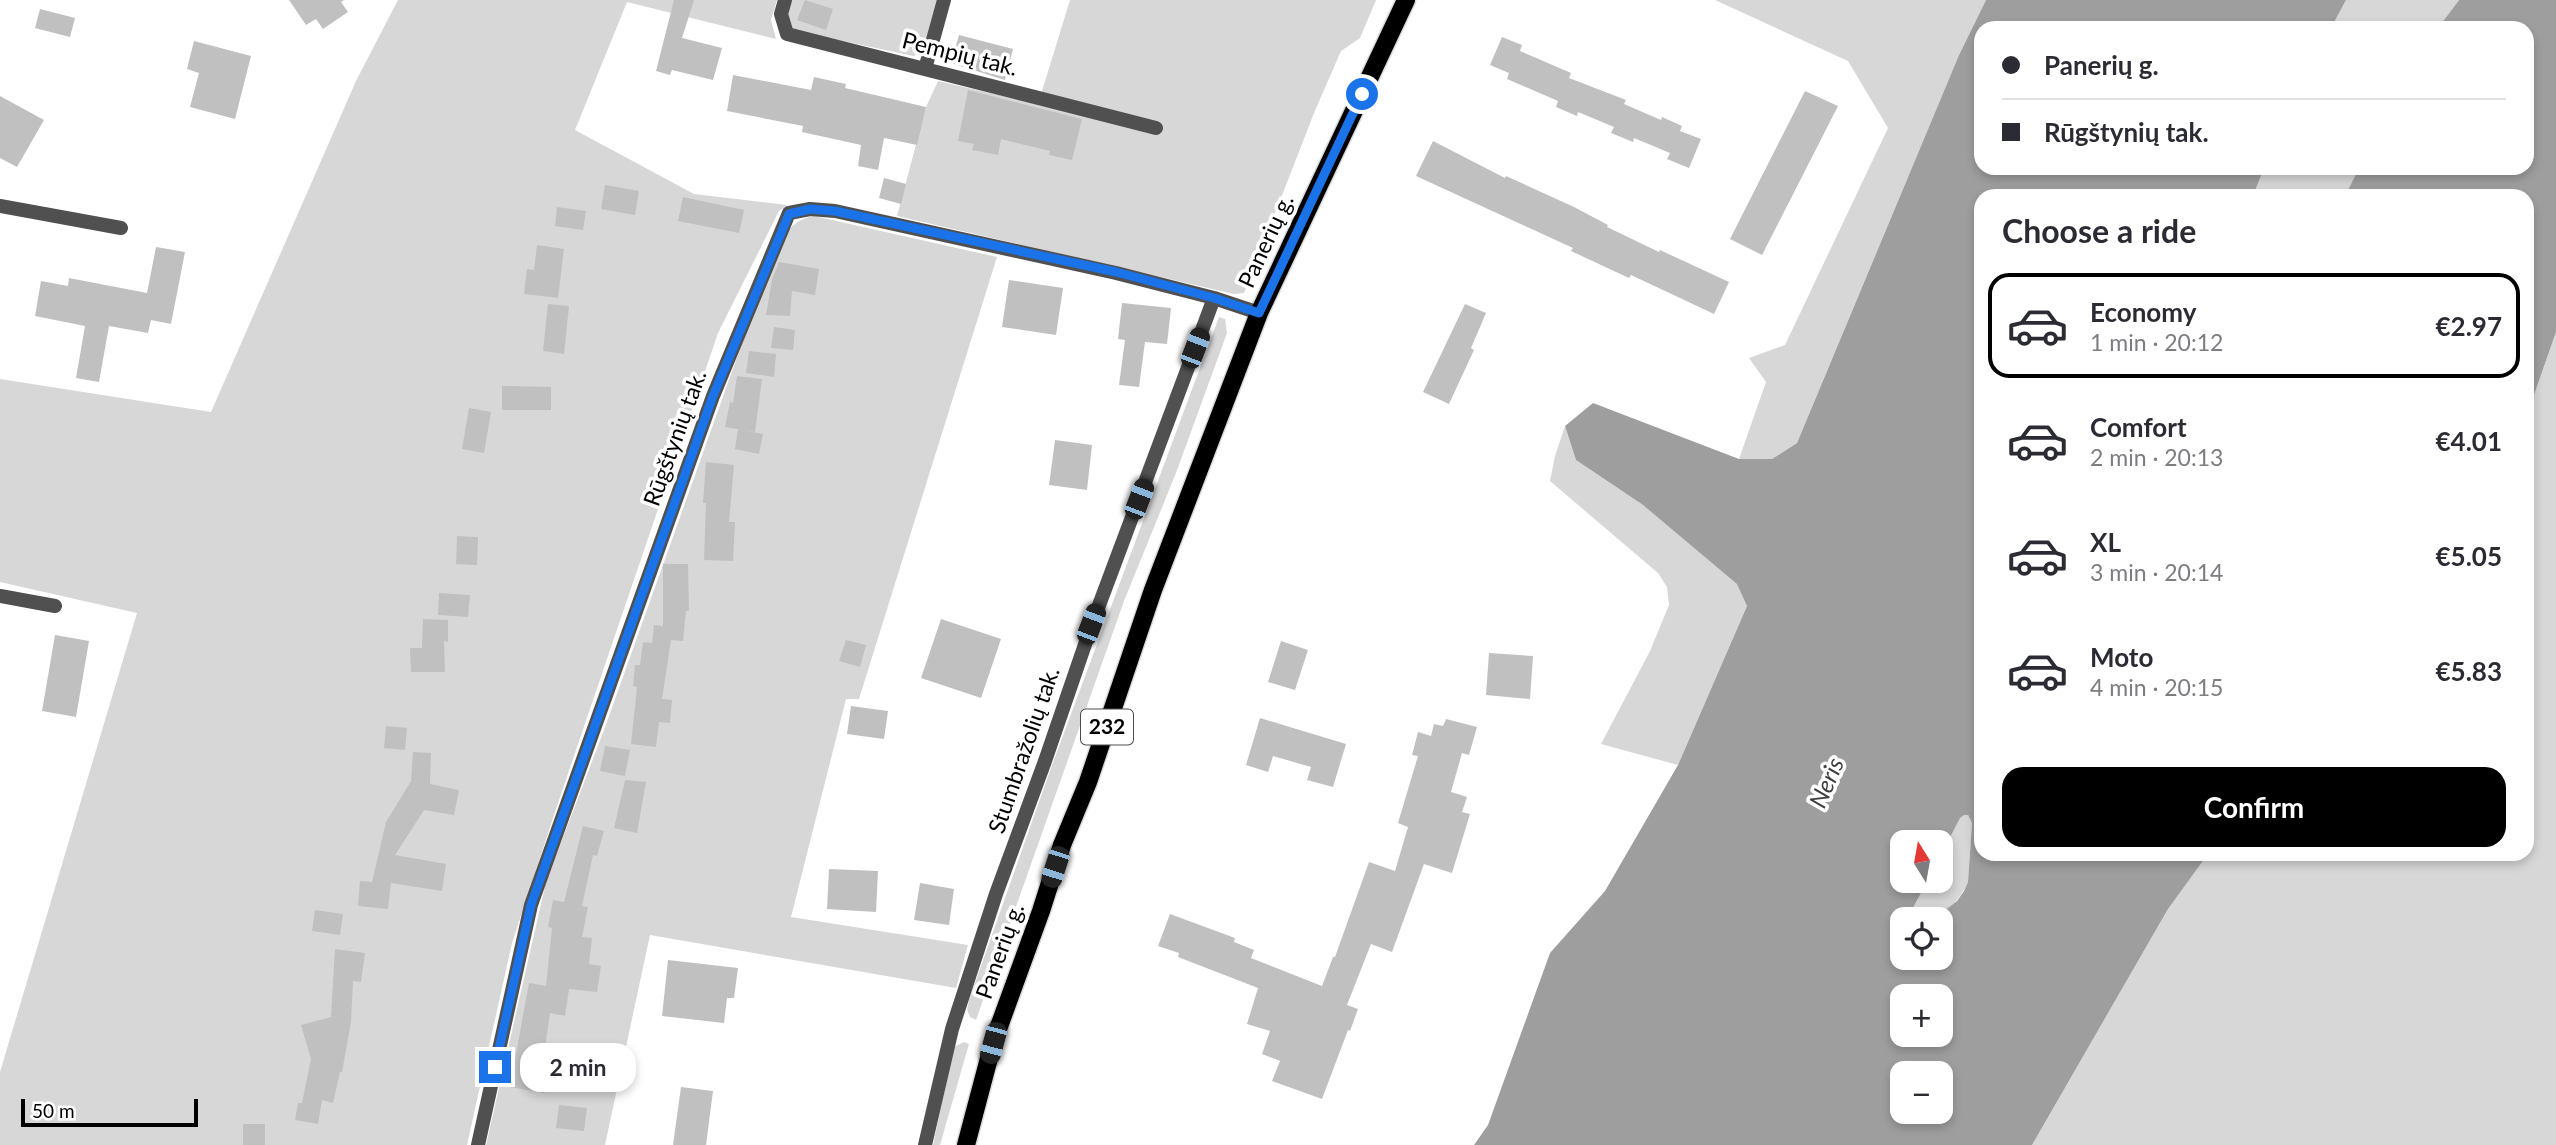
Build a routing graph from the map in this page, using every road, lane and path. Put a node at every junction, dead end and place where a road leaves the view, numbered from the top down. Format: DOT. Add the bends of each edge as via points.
graph roads {
  1 [pos="785,0"];
  2 [pos="944,0"];
  3 [pos="1406,0"];
  4 [pos="925,69"];
  5 [pos="1156,128"];
  6 [pos="0,206"];
  7 [pos="121,228"];
  8 [pos="1214,298"];
  9 [pos="1259,313"];
  10 [pos="0,596"];
  11 [pos="55,606"];
  12 [pos="478,1145"];
  13 [pos="925,1145"];
  14 [pos="966,1145"];
  1 -- 4 [label="street, Pempių tak." via="781,13 787,34"];
  2 -- 4 [label="street"];
  3 -- 9 [label="main road, Panerių g. / 232"];
  4 -- 5 [label="street, Pempių tak."];
  6 -- 7 [label="street"];
  8 -- 9 [label="street, Rūgštynių tak."];
  8 -- 12 [label="street, Rūgštynių tak." via="835,211 810,209 789,214 713,396 531,905"];
  8 -- 13 [label="street, Stumbražolių tak." via="1091,624 996,894 952,1029"];
  9 -- 14 [label="main road, Panerių g. / 232" via="1062,845 993,1043"];
  10 -- 11 [label="street"];
}
